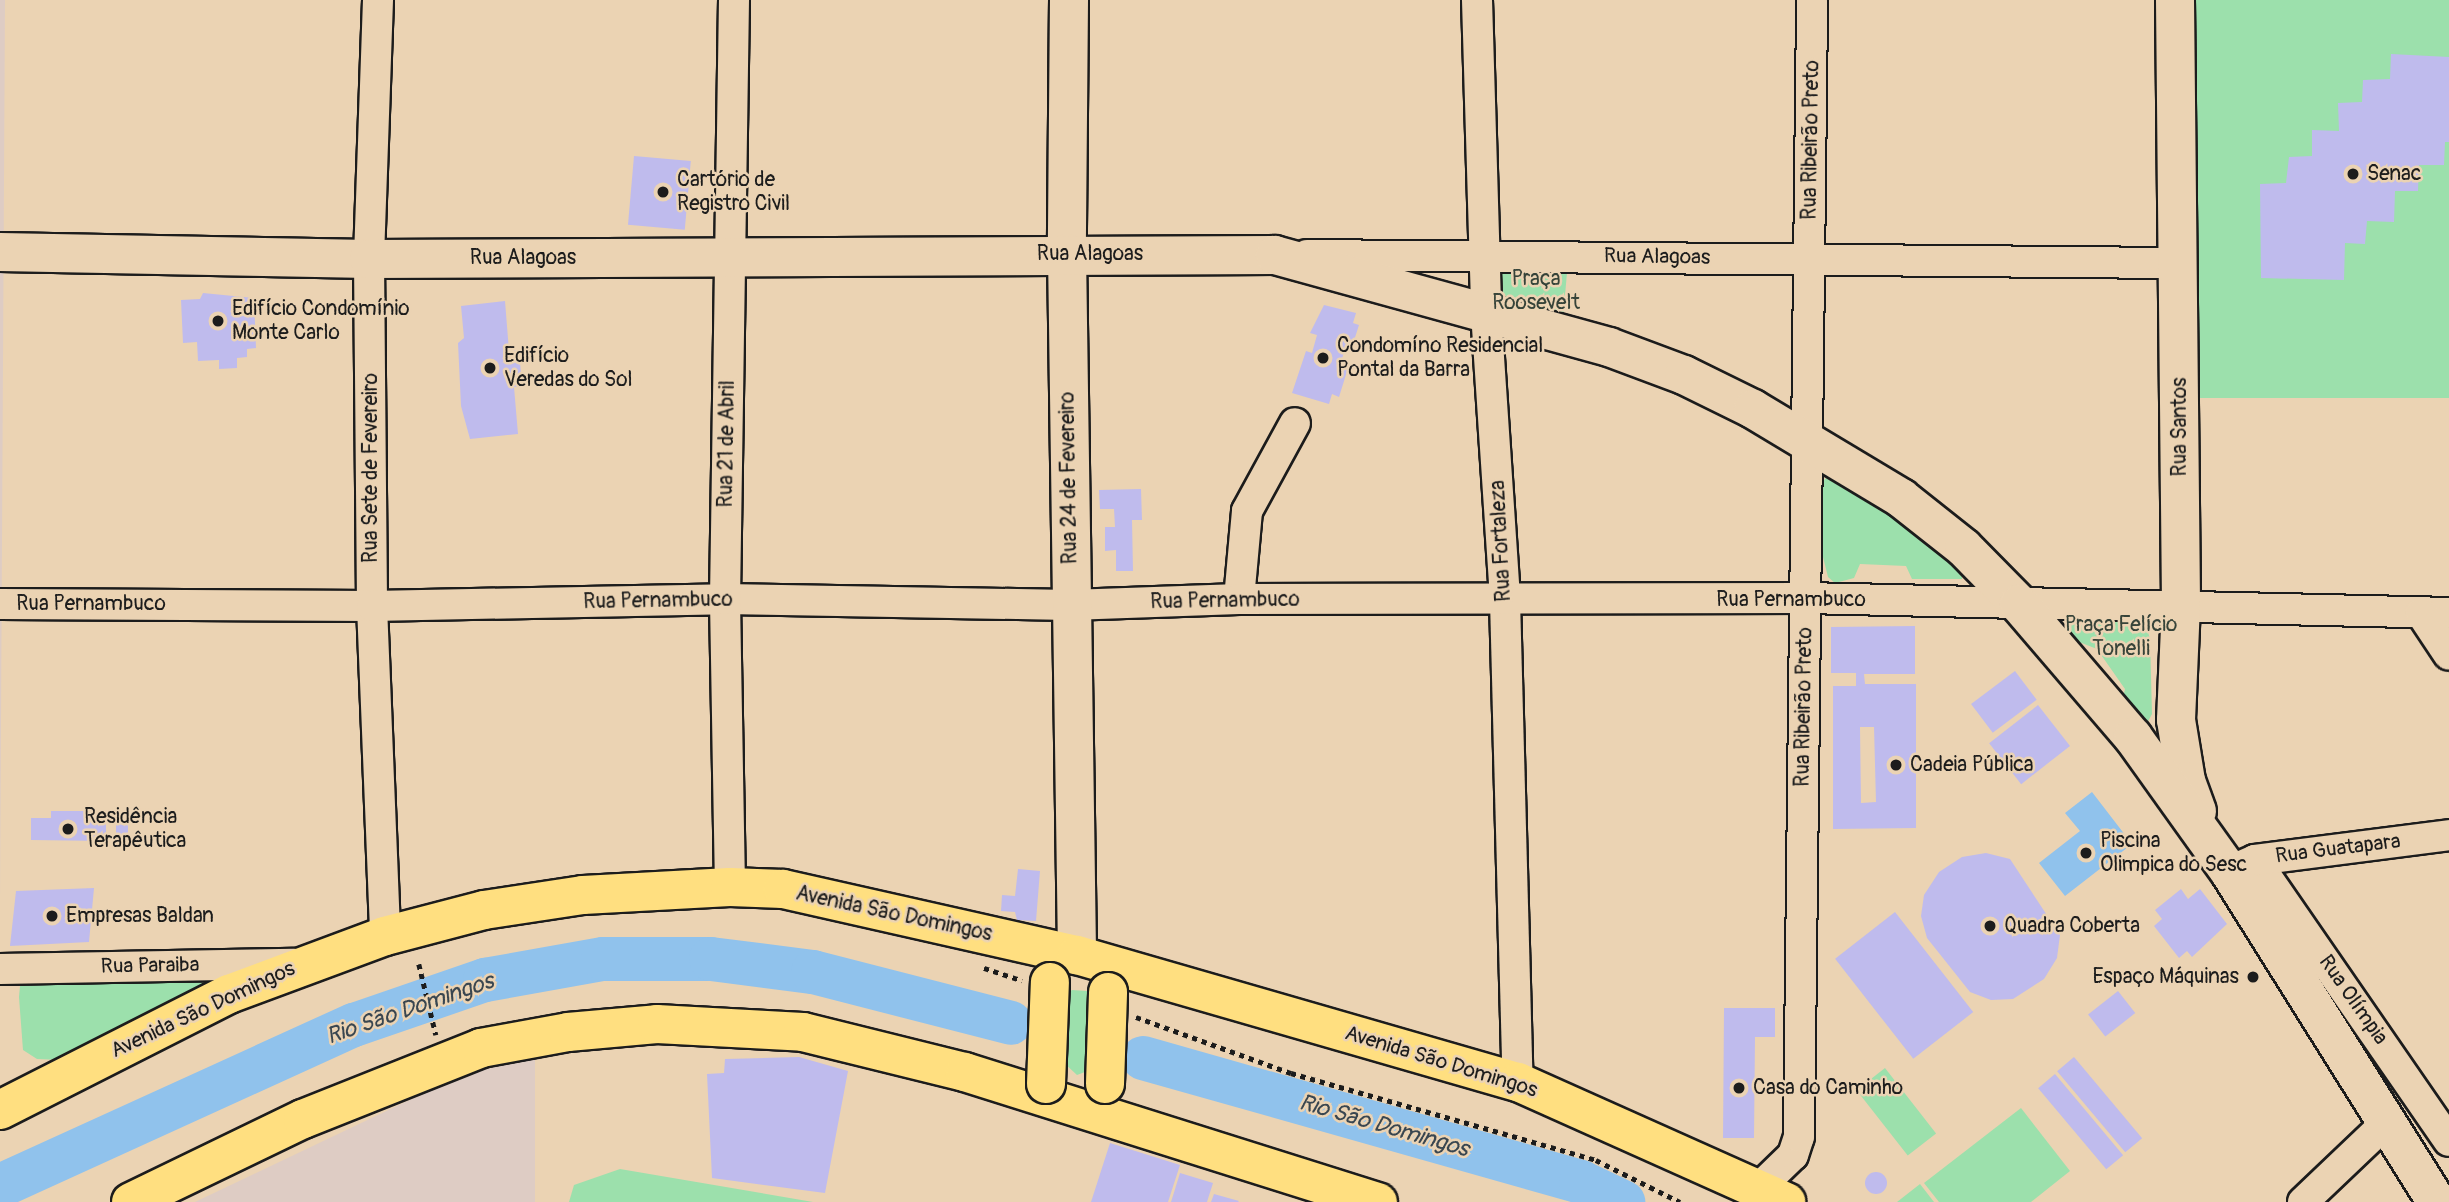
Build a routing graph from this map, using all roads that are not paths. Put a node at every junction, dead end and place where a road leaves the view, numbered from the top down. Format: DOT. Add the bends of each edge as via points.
graph roads {
  1 [pos="378,0"];
  2 [pos="733,0"];
  3 [pos="1069,0"];
  4 [pos="1477,0"];
  5 [pos="1812,0"];
  6 [pos="2175,0"];
  7 [pos="0,252"];
  8 [pos="1067,253"];
  9 [pos="1484,254"];
  10 [pos="1275,255"];
  11 [pos="730,257"];
  12 [pos="369,259"];
  13 [pos="1809,261"];
  14 [pos="2180,263"];
  15 [pos="1486,312"];
  16 [pos="1294,423"];
  17 [pos="1806,442"];
  18 [pos="1805,598"];
  19 [pos="725,599"];
  20 [pos="1239,599"];
  21 [pos="1504,600"];
  22 [pos="0,604"];
  23 [pos="2019,604"];
  24 [pos="2181,605"];
  25 [pos="372,606"];
  26 [pos="1070,606"];
  27 [pos="2435,613"];
  28 [pos="2449,655"];
  29 [pos="2176,720"];
  30 [pos="2133,737"];
  31 [pos="2449,835"];
  32 [pos="2232,860"];
  33 [pos="730,887"];
  34 [pos="385,936"];
  35 [pos="301,964"];
  36 [pos="0,969"];
  37 [pos="1079,969"];
  38 [pos="1518,1082"];
  39 [pos="1046,1091"];
  40 [pos="1104,1101"];
  41 [pos="0,1110"];
  42 [pos="2394,1134"];
  43 [pos="2449,1141"];
  44 [pos="1773,1195"];
  45 [pos="131,1202"];
  46 [pos="1378,1202"];
  47 [pos="2303,1202"];
  48 [pos="2424,1202"];
  49 [pos="2437,1202"];
  1 -- 12 [label="street, Rua Sete de Fevereiro"];
  2 -- 11 [label="street, Rua 21 de Abril"];
  3 -- 8 [label="street, Rua 24 de Fevereiro"];
  4 -- 9 [label="street, Rua Fortaleza"];
  5 -- 13 [label="street, Rua Ribeirão Preto"];
  6 -- 14 [label="street, Rua Santos"];
  7 -- 12 [label="street, Rua Alagoas"];
  8 -- 10 [label="street, Rua Alagoas"];
  8 -- 11 [label="street, Rua Alagoas"];
  8 -- 26 [label="street, Rua 24 de Fevereiro"];
  9 -- 10 [label="street, Rua Alagoas"];
  9 -- 13 [label="street, Rua Alagoas"];
  9 -- 15 [label="street, Rua Fortaleza"];
  10 -- 15 [label="street"];
  11 -- 12 [label="street, Rua Alagoas"];
  11 -- 19 [label="street, Rua 21 de Abril"];
  12 -- 25 [label="street, Rua Sete de Fevereiro"];
  13 -- 14 [label="street, Rua Alagoas"];
  13 -- 17 [label="street, Rua Ribeirão Preto"];
  14 -- 24 [label="street, Rua Santos"];
  15 -- 17 [label="street" via="1609,347 1684,375"];
  15 -- 21 [label="street, Rua Fortaleza"];
  16 -- 20 [label="street" via="1247,511"];
  17 -- 18 [label="street, Rua Ribeirão Preto"];
  17 -- 23 [label="street" via="1901,498 1964,548"];
  18 -- 21 [label="street, Rua Pernambuco"];
  18 -- 23 [label="street, Rua Pernambuco"];
  18 -- 44 [label="street, Rua Ribeirão Preto" via="1800,1137"];
  19 -- 25 [label="street, Rua Pernambuco"];
  19 -- 26 [label="street, Rua Pernambuco"];
  19 -- 33 [label="street, Rua 21 de Abril"];
  20 -- 21 [label="street, Rua Pernambuco"];
  20 -- 26 [label="street, Rua Pernambuco"];
  21 -- 38 [label="street, Rua Fortaleza"];
  22 -- 25 [label="street, Rua Pernambuco"];
  23 -- 24 [label="street, Rua Pernambuco"];
  23 -- 30 [label="street"];
  24 -- 27 [label="street, Rua Pernambuco"];
  24 -- 29 [label="street, Rua Santos"];
  25 -- 34 [label="street, Rua Sete de Fevereiro"];
  26 -- 37 [label="street, Rua 24 de Fevereiro"];
  27 -- 28 [label="street"];
  29 -- 30 [label="street" via="2171,733 2160,740"];
  29 -- 32 [label="street, Rua Santos" via="2186,781"];
  30 -- 32 [label="street"];
  31 -- 32 [label="street, Rua Guatapara"];
  32 -- 42 [label="street"];
  32 -- 43 [label="street, Rua Olímpia"];
  33 -- 34 [label="main road, Avenida São Domingos" via="583,895 484,910"];
  33 -- 37 [label="main road, Avenida São Domingos" via="783,889 856,903"];
  34 -- 35 [label="main road, Avenida São Domingos"];
  35 -- 36 [label="street, Rua Paraiba"];
  35 -- 41 [label="main road, Avenida São Domingos" via="229,993"];
  37 -- 38 [label="main road, Avenida São Domingos"];
  37 -- 39 [label="main road, bridge"];
  37 -- 40 [label="main road, bridge"];
  38 -- 44 [label="main road, Avenida São Domingos"];
  39 -- 40 [label="main road"];
  39 -- 45 [label="main road" via="803,1032 657,1024 568,1032 481,1048 387,1082"];
  40 -- 46 [label="main road"];
  42 -- 47 [label="street"];
  42 -- 48 [label="street"];
  42 -- 49 [label="street"];
}
